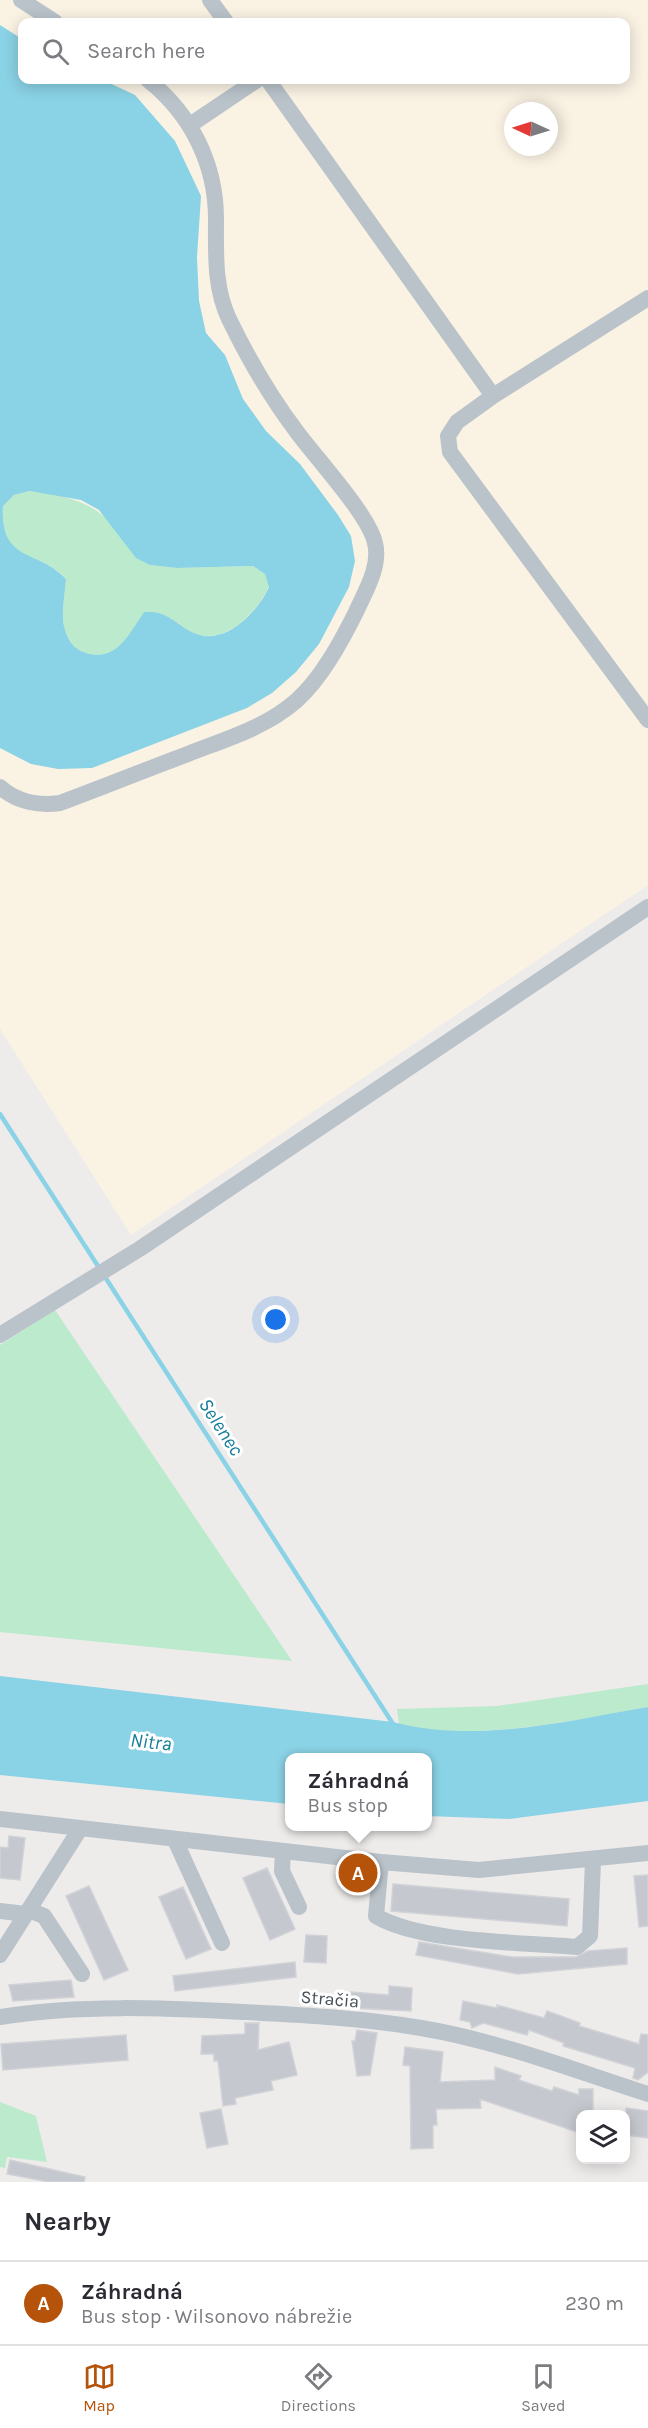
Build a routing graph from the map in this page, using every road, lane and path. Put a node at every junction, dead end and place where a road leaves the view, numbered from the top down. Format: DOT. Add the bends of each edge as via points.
graph roads {
  1 [pos="21,0"];
  2 [pos="210,0"];
  3 [pos="49,18"];
  4 [pos="223,18"];
  5 [pos="153,84"];
  6 [pos="251,84"];
  7 [pos="271,84"];
  8 [pos="190,124"];
  9 [pos="648,298"];
  10 [pos="493,396"];
  11 [pos="648,720"];
  12 [pos="0,786"];
  13 [pos="648,908"];
  14 [pos="0,1335"];
  15 [pos="0,1819"];
  16 [pos="80,1829"];
  17 [pos="175,1840"];
  18 [pos="283,1851"];
  19 [pos="648,1853"];
  20 [pos="593,1861"];
  21 [pos="381,1862"];
  22 [pos="299,1907"];
  23 [pos="0,1911"];
  24 [pos="27,1912"];
  25 [pos="222,1943"];
  26 [pos="0,1955"];
  27 [pos="82,1974"];
  28 [pos="0,2017"];
  29 [pos="648,2094"];
  1 -- 3 [label="street"];
  2 -- 4 [label="street"];
  5 -- 8 [label="street" via="168,95"];
  6 -- 8 [label="street"];
  7 -- 10 [label="street"];
  8 -- 12 [label="street" via="202,146 212,182 215,270 228,317 295,430 367,524 376,544 374,568 350,624 321,670 298,699 264,725 60,803 43,806"];
  9 -- 10 [label="street"];
  10 -- 11 [label="street" via="457,422 448,436 450,452"];
  13 -- 14 [label="street" via="141,1248"];
  15 -- 16 [label="street"];
  16 -- 17 [label="street"];
  16 -- 24 [label="street"];
  17 -- 18 [label="street"];
  17 -- 25 [label="street"];
  18 -- 21 [label="street"];
  18 -- 22 [label="street" via="282,1871"];
  19 -- 20 [label="street"];
  20 -- 21 [label="street" via="479,1870"];
  20 -- 21 [label="street" via="590,1936 577,1947 420,1933 393,1925 376,1916"];
  23 -- 24 [label="street"];
  24 -- 26 [label="street"];
  24 -- 27 [label="street" via="44,1916"];
  28 -- 29 [label="street, Stračia" via="98,2007 159,2007 316,2016 421,2028 496,2045"];
}
